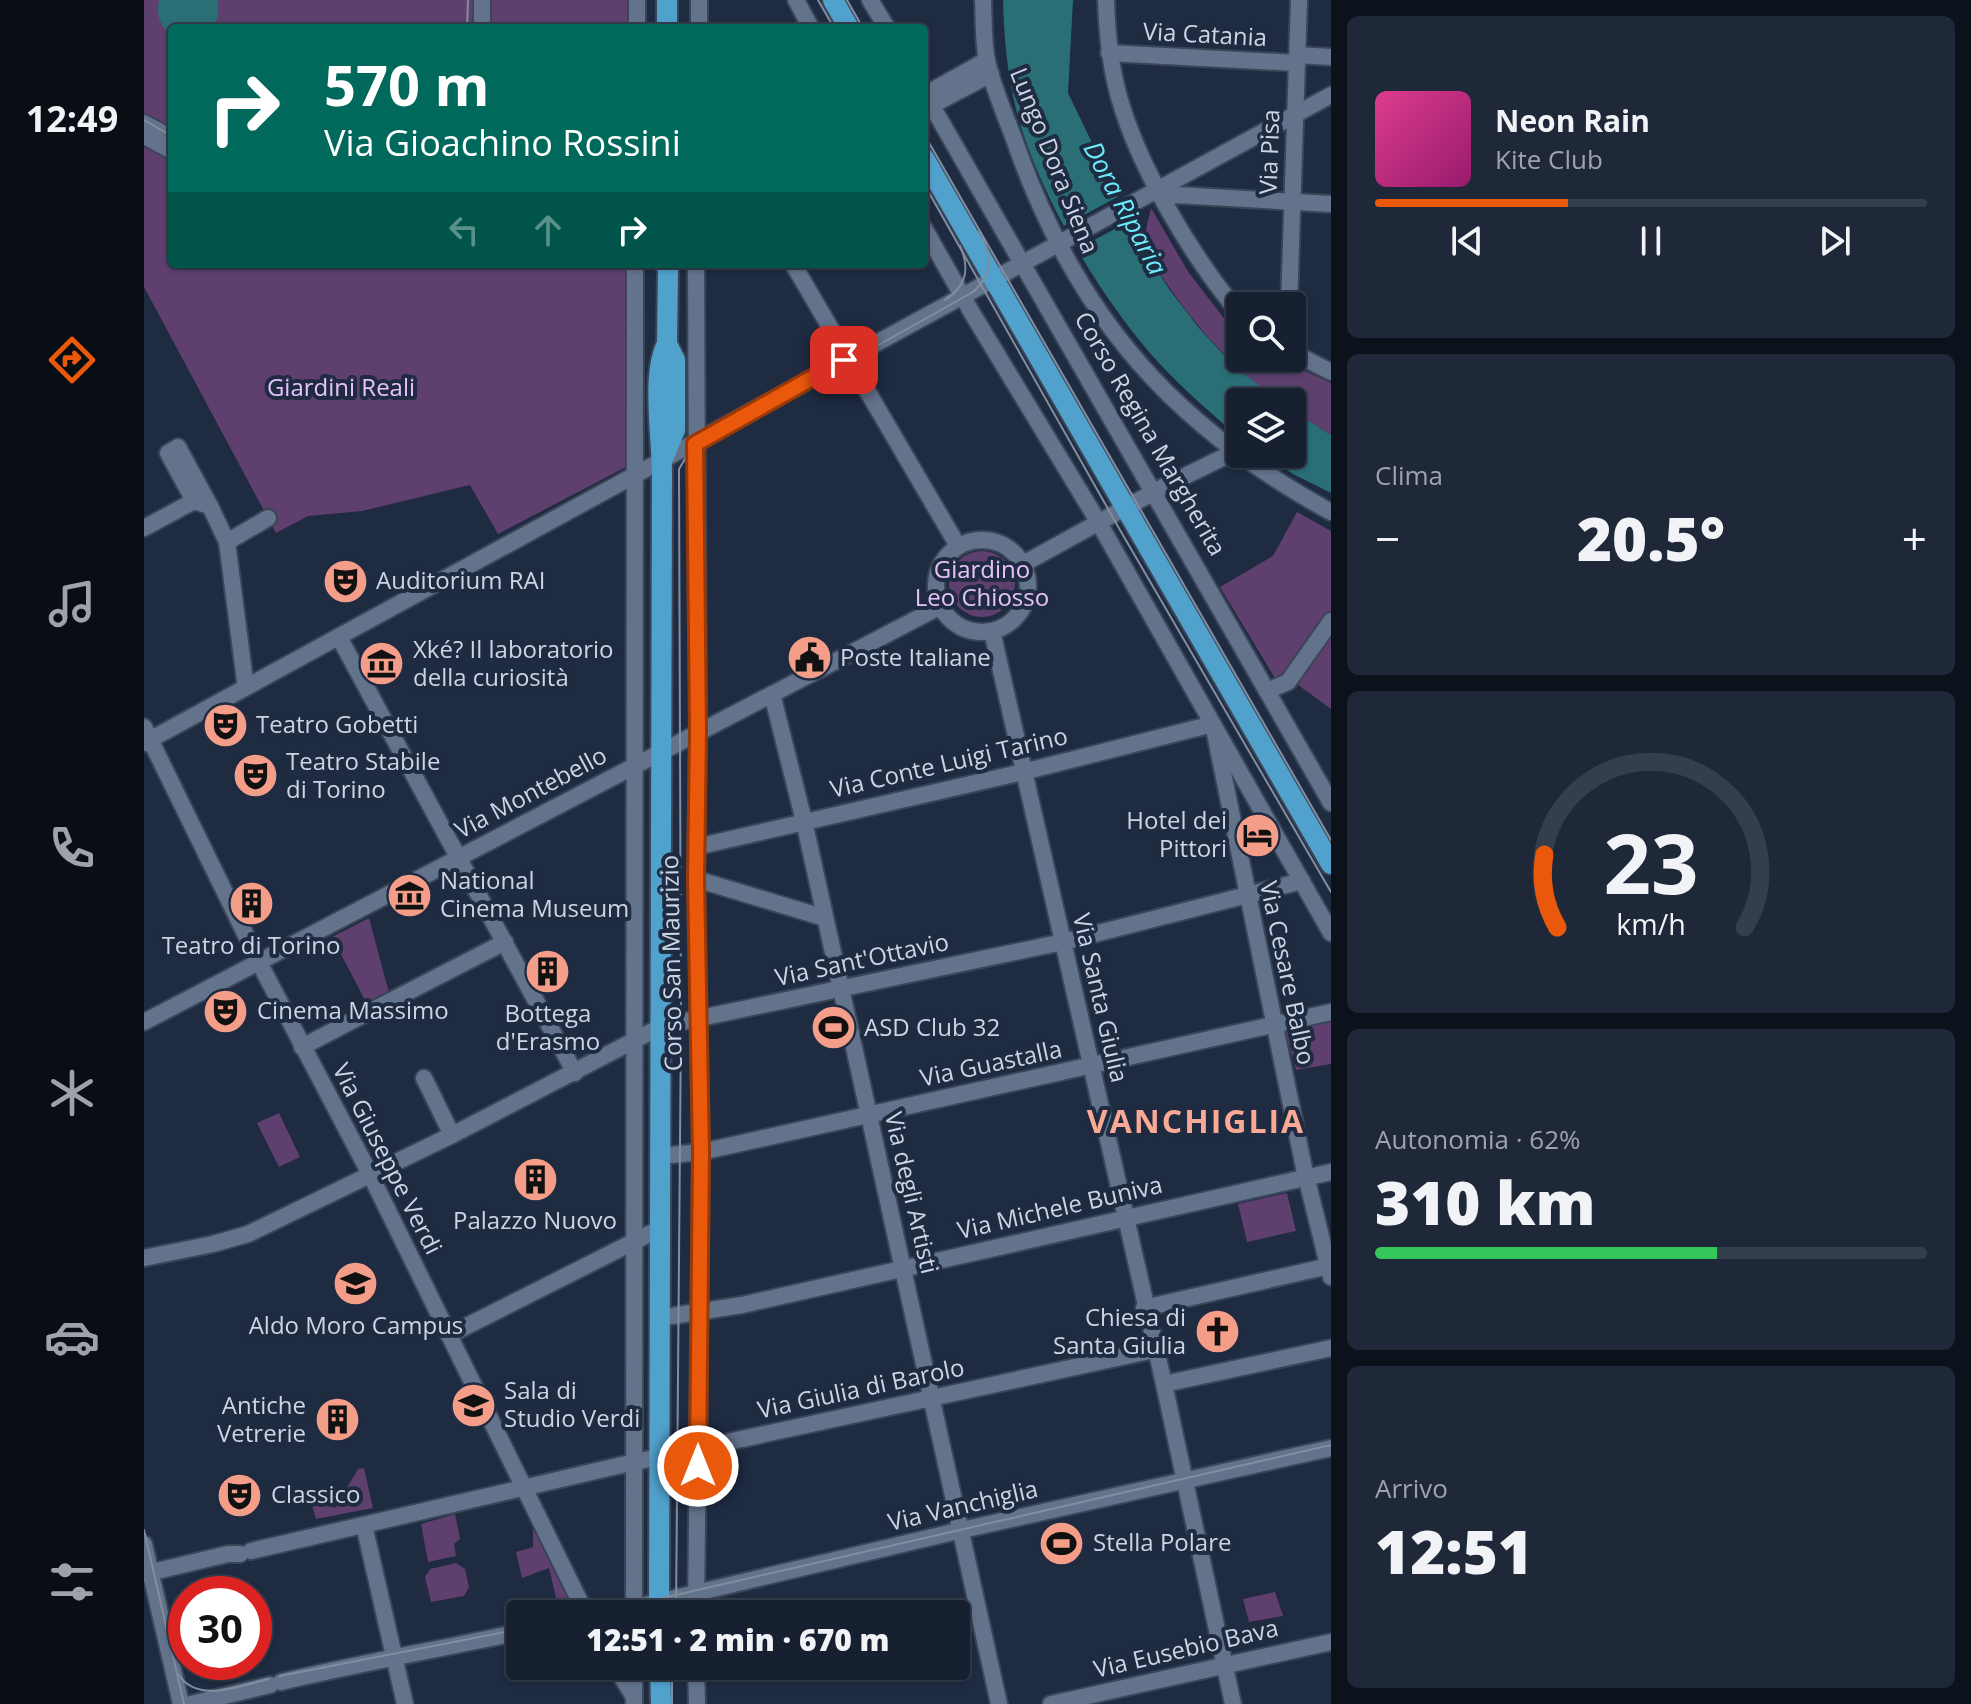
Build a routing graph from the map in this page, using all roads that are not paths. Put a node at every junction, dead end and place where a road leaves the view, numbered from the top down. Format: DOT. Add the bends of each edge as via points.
graph roads {
  1 [pos="482,0"];
  2 [pos="637,0"];
  3 [pos="667,0"];
  4 [pos="699,0"];
  5 [pos="796,0"];
  6 [pos="833,0"];
  7 [pos="870,0"];
  8 [pos="983,0"];
  9 [pos="1106,0"];
  10 [pos="1299,0"];
  11 [pos="482,24"];
  12 [pos="637,24"];
  13 [pos="667,24"];
  14 [pos="699,24"];
  15 [pos="809,24"];
  16 [pos="847,24"];
  17 [pos="885,24"];
  18 [pos="1109,53"];
  19 [pos="1331,57"];
  20 [pos="1297,59"];
  21 [pos="989,67"];
  22 [pos="1331,95"];
  23 [pos="928,99"];
  24 [pos="928,103"];
  25 [pos="1296,115"];
  26 [pos="144,123"];
  27 [pos="144,136"];
  28 [pos="168,136"];
  29 [pos="168,149"];
  30 [pos="928,165"];
  31 [pos="1156,194"];
  32 [pos="1292,201"];
  33 [pos="1331,204"];
  34 [pos="928,235"];
  35 [pos="1061,241"];
  36 [pos="1021,263"];
  37 [pos="635,268"];
  38 [pos="669,268"];
  39 [pos="696,268"];
  40 [pos="795,268"];
  41 [pos="993,278"];
  42 [pos="1289,292"];
  43 [pos="961,295"];
  44 [pos="1226,295"];
  45 [pos="848,358"];
  46 [pos="1306,359"];
  47 [pos="1331,372"];
  48 [pos="695,444"];
  49 [pos="1226,445"];
  50 [pos="1226,456"];
  51 [pos="662,461"];
  52 [pos="1257,468"];
  53 [pos="635,476"];
  54 [pos="1153,492"];
  55 [pos="1126,507"];
  56 [pos="1331,512"];
  57 [pos="268,518"];
  58 [pos="1099,523"];
  59 [pos="144,528"];
  60 [pos="227,542"];
  61 [pos="958,546"];
  62 [pos="1023,564"];
  63 [pos="941,606"];
  64 [pos="1331,621"];
  65 [pos="992,631"];
  66 [pos="339,637"];
  67 [pos="245,681"];
  68 [pos="1267,691"];
  69 [pos="772,694"];
  70 [pos="1213,724"];
  71 [pos="698,732"];
  72 [pos="146,736"];
  73 [pos="661,751"];
  74 [pos="635,766"];
  75 [pos="1023,772"];
  76 [pos="1331,803"];
  77 [pos="804,821"];
  78 [pos="696,847"];
  79 [pos="459,858"];
  80 [pos="1331,864"];
  81 [pos="696,879"];
  82 [pos="1302,881"];
  83 [pos="1246,895"];
  84 [pos="825,918"];
  85 [pos="1331,933"];
  86 [pos="505,942"];
  87 [pos="1063,942"];
  88 [pos="259,962"];
  89 [pos="841,988"];
  90 [pos="1331,1012"];
  91 [pos="699,1020"];
  92 [pos="144,1022"];
  93 [pos="1274,1025"];
  94 [pos="662,1026"];
  95 [pos="636,1041"];
  96 [pos="302,1047"];
  97 [pos="1091,1067"];
  98 [pos="575,1073"];
  99 [pos="424,1078"];
  100 [pos="868,1115"];
  101 [pos="452,1135"];
  102 [pos="701,1152"];
  103 [pos="660,1156"];
  104 [pos="1331,1172"];
  105 [pos="370,1174"];
  106 [pos="1306,1178"];
  107 [pos="1125,1218"];
  108 [pos="659,1229"];
  109 [pos="229,1238"];
  110 [pos="633,1242"];
  111 [pos="144,1249"];
  112 [pos="144,1258"];
  113 [pos="904,1268"];
  114 [pos="1330,1272"];
  115 [pos="1144,1308"];
  116 [pos="698,1313"];
  117 [pos="659,1318"];
  118 [pos="449,1335"];
  119 [pos="1331,1348"];
  120 [pos="1154,1350"];
  121 [pos="1164,1384"];
  122 [pos="933,1399"];
  123 [pos="698,1448"];
  124 [pos="1331,1448"];
  125 [pos="659,1456"];
  126 [pos="635,1462"];
  127 [pos="1183,1481"];
  128 [pos="523,1487"];
  129 [pos="364,1525"];
  130 [pos="962,1530"];
  131 [pos="144,1544"];
  132 [pos="147,1573"];
  133 [pos="696,1592"];
  134 [pos="579,1600"];
  135 [pos="634,1600"];
  136 [pos="659,1600"];
  137 [pos="678,1600"];
  138 [pos="696,1600"];
  139 [pos="506,1635"];
  140 [pos="1331,1642"];
  141 [pos="395,1657"];
  142 [pos="1224,1664"];
  143 [pos="623,1680"];
  144 [pos="634,1680"];
  145 [pos="660,1680"];
  146 [pos="696,1680"];
  147 [pos="634,1701"];
  148 [pos="181,1704"];
  149 [pos="191,1704"];
  150 [pos="405,1704"];
  151 [pos="661,1704"];
  152 [pos="697,1704"];
  153 [pos="999,1704"];
  154 [pos="1051,1704"];
  155 [pos="1233,1704"];
  1 -- 11 [label="street"];
  2 -- 12 [label="street"];
  3 -- 13 [label="main road"];
  4 -- 14 [label="street"];
  5 -- 15 [label="street"];
  6 -- 16 [label="main road"];
  7 -- 17 [label="street"];
  8 -- 21 [label="street, Lungo Dora Siena"];
  9 -- 18 [label="street"];
  10 -- 20 [label="street, Via Pisa"];
  18 -- 20 [label="street, Via Catania"];
  18 -- 31 [label="street" via="1120,99"];
  19 -- 20 [label="street, Via Catania"];
  20 -- 25 [label="street, Via Pisa"];
  21 -- 23 [label="street"];
  21 -- 35 [label="street, Lungo Dora Siena" via="1024,166"];
  22 -- 25 [label="street"];
  24 -- 36 [label="street, Corso Regina Margherita"];
  25 -- 31 [label="street"];
  25 -- 32 [label="street, Via Pisa"];
  26 -- 28 [label="street"];
  27 -- 29 [label="street"];
  30 -- 41 [label="main road"];
  31 -- 32 [label="street"];
  31 -- 35 [label="street"];
  31 -- 44 [label="street"];
  32 -- 33 [label="street"];
  32 -- 42 [label="street, Via Pisa"];
  34 -- 43 [label="street"];
  35 -- 36 [label="street"];
  35 -- 49 [label="street, Lungo Dora Siena" via="1086,293 1127,352"];
  36 -- 41 [label="street"];
  36 -- 54 [label="street, Corso Regina Margherita"];
  37 -- 53 [label="street, Corso San Maurizio"];
  38 -- 51 [label="main road, Corso San Maurizio" via="667,344 660,357"];
  39 -- 48 [label="street, Corso San Maurizio"];
  40 -- 45 [label="street"];
  41 -- 43 [label="street"];
  41 -- 55 [label="main road"];
  43 -- 45 [label="street"];
  43 -- 58 [label="street"];
  45 -- 48 [label="street"];
  45 -- 61 [label="street"];
  46 -- 47 [label="street"];
  48 -- 51 [label="street"];
  48 -- 71 [label="street, Corso San Maurizio"];
  50 -- 54 [label="street"];
  51 -- 53 [label="street"];
  51 -- 73 [label="main road, Corso San Maurizio"];
  52 -- 56 [label="street, Lungo Dora Siena"];
  53 -- 66 [label="street"];
  53 -- 74 [label="street, Corso San Maurizio"];
  54 -- 55 [label="street"];
  54 -- 68 [label="street, Corso Regina Margherita"];
  55 -- 58 [label="street"];
  55 -- 80 [label="main road"];
  57 -- 60 [label="street"];
  58 -- 62 [label="street"];
  58 -- 70 [label="street"];
  59 -- 60 [label="street" via="202,504"];
  60 -- 67 [label="street"];
  61 -- 62 [label="street" via="995,541"];
  61 -- 63 [label="street" via="937,575"];
  62 -- 65 [label="street" via="1028,577 1025,604 1007,625"];
  63 -- 65 [label="street" via="961,627"];
  63 -- 69 [label="street, Via Montebello"];
  64 -- 68 [label="street" via="1288,682"];
  65 -- 75 [label="street, Via Santa Giulia"];
  66 -- 72 [label="street"];
  66 -- 79 [label="street"];
  68 -- 76 [label="street, Corso Regina Margherita"];
  69 -- 71 [label="street, Via Montebello"];
  69 -- 77 [label="street, Via degli Artisti"];
  70 -- 75 [label="street, Via Conte Luigi Tarino"];
  70 -- 82 [label="street"];
  70 -- 83 [label="street, Via Cesare Balbo"];
  71 -- 73 [label="street, Via Montebello"];
  71 -- 78 [label="street, Corso San Maurizio"];
  72 -- 88 [label="street, Via Giuseppe Verdi"];
  73 -- 74 [label="street, Via Montebello"];
  73 -- 94 [label="main road, Corso San Maurizio"];
  74 -- 79 [label="street, Via Montebello"];
  74 -- 95 [label="street, Corso San Maurizio"];
  75 -- 77 [label="street, Via Conte Luigi Tarino"];
  75 -- 87 [label="street, Via Santa Giulia"];
  77 -- 78 [label="street, Via Conte Luigi Tarino"];
  77 -- 84 [label="street, Via degli Artisti"];
  78 -- 81 [label="street, Corso San Maurizio"];
  79 -- 86 [label="street"];
  79 -- 88 [label="street, Via Montebello"];
  81 -- 84 [label="street"];
  81 -- 91 [label="street, Corso San Maurizio"];
  82 -- 83 [label="street, Via Sant'Ottavio"];
  82 -- 85 [label="street"];
  83 -- 87 [label="street, Via Sant'Ottavio"];
  83 -- 93 [label="street, Via Cesare Balbo"];
  84 -- 89 [label="street, Via degli Artisti"];
  86 -- 96 [label="street"];
  86 -- 98 [label="street"];
  87 -- 89 [label="street, Via Sant'Ottavio"];
  87 -- 97 [label="street, Via Santa Giulia"];
  88 -- 92 [label="street, Via Montebello"];
  88 -- 96 [label="street, Via Giuseppe Verdi"];
  89 -- 91 [label="street, Via Sant'Ottavio"];
  89 -- 100 [label="street, Via degli Artisti"];
  90 -- 93 [label="street, Via Guastalla"];
  91 -- 94 [label="street, Via Sant'Ottavio"];
  91 -- 102 [label="street, Corso San Maurizio"];
  93 -- 97 [label="street, Via Guastalla"];
  93 -- 106 [label="street, Via Cesare Balbo"];
  94 -- 95 [label="street, Via Sant'Ottavio"];
  94 -- 103 [label="main road, Corso San Maurizio"];
  95 -- 98 [label="street, Via Sant'Ottavio"];
  95 -- 110 [label="street, Corso San Maurizio"];
  96 -- 105 [label="street, Via Giuseppe Verdi"];
  97 -- 100 [label="street, Via Guastalla"];
  97 -- 107 [label="street, Via Santa Giulia"];
  98 -- 101 [label="street, Via Sant'Ottavio"];
  99 -- 101 [label="street"];
  100 -- 102 [label="street, Via Guastalla"];
  100 -- 113 [label="street, Via degli Artisti"];
  101 -- 105 [label="street, Via Sant'Ottavio"];
  102 -- 103 [label="street, Via Guastalla"];
  102 -- 116 [label="street, Corso San Maurizio"];
  103 -- 108 [label="main road, Corso San Maurizio"];
  104 -- 106 [label="street, Via Michele Buniva"];
  105 -- 109 [label="street, Via Sant'Ottavio"];
  105 -- 118 [label="street, Via Giuseppe Verdi"];
  106 -- 107 [label="street, Via Michele Buniva"];
  106 -- 114 [label="street, Via Cesare Balbo"];
  107 -- 113 [label="street, Via Michele Buniva"];
  107 -- 115 [label="street, Via Santa Giulia"];
  108 -- 110 [label="street"];
  108 -- 117 [label="main road, Corso San Maurizio"];
  109 -- 111 [label="street, Via Sant'Ottavio"];
  109 -- 112 [label="street, Via Sant'Ottavio"];
  110 -- 118 [label="street"];
  110 -- 126 [label="street, Corso San Maurizio"];
  113 -- 116 [label="street, Via Michele Buniva"];
  113 -- 122 [label="street, Via degli Artisti"];
  114 -- 115 [label="street"];
  115 -- 120 [label="street, Via Santa Giulia"];
  116 -- 117 [label="street, Via Michele Buniva"];
  116 -- 123 [label="street, Corso San Maurizio"];
  117 -- 125 [label="main road, Corso San Maurizio"];
  118 -- 128 [label="street, Via Giuseppe Verdi"];
  119 -- 121 [label="street"];
  120 -- 121 [label="street, Via Santa Giulia"];
  120 -- 122 [label="street, Via Giulia di Barolo"];
  121 -- 127 [label="street, Via Santa Giulia"];
  122 -- 123 [label="street, Via Giulia di Barolo"];
  122 -- 130 [label="street, Via degli Artisti"];
  123 -- 125 [label="street, Via Giulia di Barolo"];
  123 -- 133 [label="street, Corso San Maurizio"];
  124 -- 127 [label="street, Via Vanchiglia"];
  125 -- 126 [label="street, Via Giulia di Barolo"];
  125 -- 136 [label="main road, Corso San Maurizio"];
  126 -- 128 [label="street, Via Giulia di Barolo"];
  126 -- 135 [label="street, Corso San Maurizio"];
  127 -- 130 [label="street, Via Vanchiglia"];
  127 -- 142 [label="street, Via Santa Giulia"];
  128 -- 129 [label="street, Via Giulia di Barolo"];
  128 -- 134 [label="street, Via Giuseppe Verdi"];
  129 -- 132 [label="street, Via Giulia di Barolo"];
  129 -- 141 [label="street"];
  130 -- 133 [label="street, Via Vanchiglia"];
  130 -- 153 [label="street, Via degli Artisti"];
  131 -- 132 [label="street"];
  132 -- 148 [label="street"];
  133 -- 137 [label="street, Via Vanchiglia"];
  133 -- 138 [label="street, Corso San Maurizio"];
  139 -- 141 [label="street"];
  140 -- 142 [label="street, Via Eusebio Bava"];
  141 -- 149 [label="street"];
  141 -- 150 [label="street"];
  142 -- 154 [label="street, Via Eusebio Bava"];
  142 -- 155 [label="street, Via Santa Giulia"];
  143 -- 147 [label="street"];
  144 -- 147 [label="street"];
  145 -- 151 [label="main road"];
  146 -- 152 [label="street"];
}
